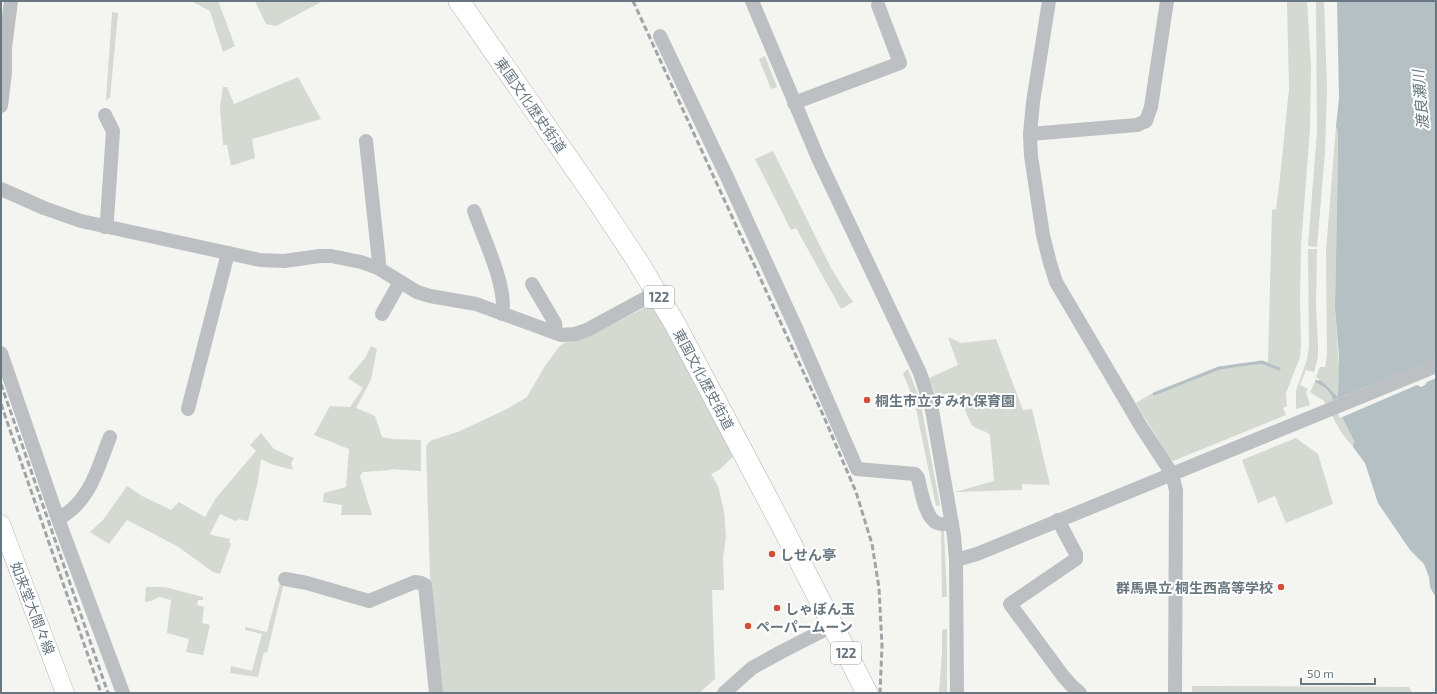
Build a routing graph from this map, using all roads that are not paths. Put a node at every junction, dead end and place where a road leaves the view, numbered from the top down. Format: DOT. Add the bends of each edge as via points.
graph roads {
  1 [pos="11,1"];
  2 [pos="459,1"];
  3 [pos="752,1"];
  4 [pos="1049,1"];
  5 [pos="1167,1"];
  6 [pos="878,5"];
  7 [pos="660,36"];
  8 [pos="794,103"];
  9 [pos="1,106"];
  10 [pos="105,115"];
  11 [pos="1030,134"];
  12 [pos="366,141"];
  13 [pos="2,193"];
  14 [pos="474,211"];
  15 [pos="105,226"];
  16 [pos="228,253"];
  17 [pos="378,268"];
  18 [pos="400,282"];
  19 [pos="532,284"];
  20 [pos="657,292"];
  21 [pos="382,314"];
  22 [pos="502,314"];
  23 [pos="556,333"];
  24 [pos="1,353"];
  25 [pos="1436,366"];
  26 [pos="188,409"];
  27 [pos="110,437"];
  28 [pos="1172,474"];
  29 [pos="58,519"];
  30 [pos="1058,520"];
  31 [pos="952,524"];
  32 [pos="3,533"];
  33 [pos="956,560"];
  34 [pos="285,579"];
  35 [pos="832,626"];
  36 [pos="65,693"];
  37 [pos="122,693"];
  38 [pos="436,693"];
  39 [pos="724,693"];
  40 [pos="867,693"];
  41 [pos="957,693"];
  42 [pos="1080,693"];
  43 [pos="1175,693"];
  1 -- 9 [label="street"];
  2 -- 20 [label="highway, 東国文化歴史街道 / 122" via="599,203"];
  3 -- 8 [label="street"];
  4 -- 11 [label="street"];
  5 -- 11 [label="street" via="1151,108 1146,121 1137,125"];
  6 -- 8 [label="street" via="900,63"];
  7 -- 31 [label="street" via="796,328 857,470 915,474 928,516 935,523"];
  8 -- 31 [label="street" via="925,385 932,410"];
  10 -- 15 [label="street" via="112,130"];
  11 -- 28 [label="street" via="1043,235 1056,282"];
  12 -- 17 [label="street"];
  13 -- 15 [label="street" via="69,217"];
  14 -- 22 [label="street" via="499,278 504,300"];
  15 -- 16 [label="street"];
  16 -- 17 [label="street" via="267,262 331,256"];
  16 -- 26 [label="street"];
  17 -- 18 [label="street"];
  18 -- 21 [label="street"];
  18 -- 22 [label="street" via="423,294 464,301"];
  19 -- 23 [label="street" via="555,324"];
  20 -- 23 [label="street" via="582,332 568,335"];
  20 -- 35 [label="highway, 東国文化歴史街道 / 122" via="783,528"];
  22 -- 23 [label="street"];
  24 -- 29 [label="street"];
  25 -- 28 [label="street"];
  27 -- 29 [label="street" via="87,492 79,504"];
  28 -- 30 [label="street"];
  28 -- 43 [label="street" via="1176,490"];
  29 -- 37 [label="street"];
  30 -- 33 [label="street" via="977,554"];
  30 -- 42 [label="street" via="1076,554 1076,560 1010,604 1063,676"];
  31 -- 33 [label="street"];
  32 -- 36 [label="main road, 如来堂大間々線"];
  33 -- 41 [label="street"];
  34 -- 38 [label="street" via="368,601 415,582 424,585"];
  35 -- 39 [label="street" via="752,668"];
  35 -- 40 [label="highway, 東国文化歴史街道 / 122"];
}
